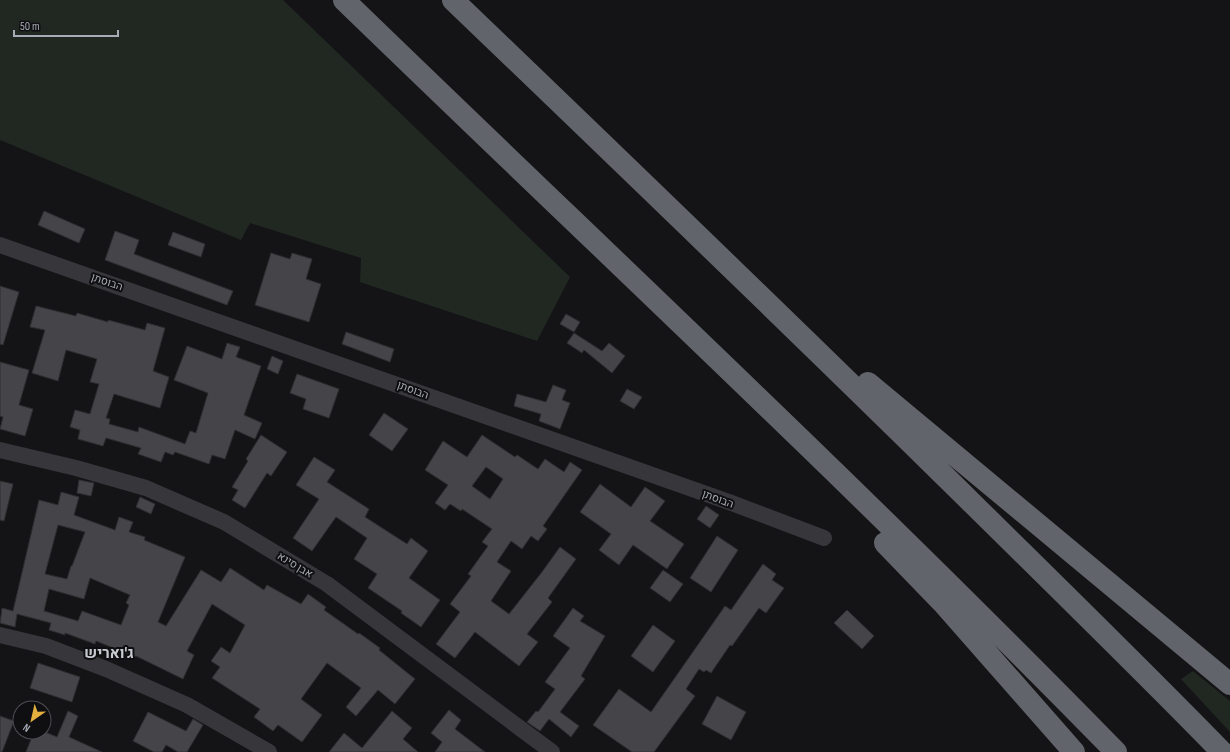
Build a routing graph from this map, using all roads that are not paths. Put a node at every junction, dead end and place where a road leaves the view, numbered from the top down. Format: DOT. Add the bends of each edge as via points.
graph roads {
  1 [pos="344,0"];
  2 [pos="453,0"];
  3 [pos="0,245"];
  4 [pos="627,273"];
  5 [pos="737,273"];
  6 [pos="0,450"];
  7 [pos="824,538"];
  8 [pos="0,635"];
  9 [pos="1230,684"];
  10 [pos="268,752"];
  11 [pos="552,752"];
  12 [pos="1074,752"];
  13 [pos="1116,752"];
  14 [pos="1222,752"];
  1 -- 4 [label="highway"];
  2 -- 5 [label="highway"];
  3 -- 7 [label="street, הבוסתן"];
  4 -- 12 [label="highway" via="943,603"];
  4 -- 13 [label="highway" via="790,429"];
  5 -- 9 [label="highway"];
  5 -- 14 [label="highway"];
  6 -- 11 [label="street, אבן סינא" via="146,488 224,522 327,584"];
  8 -- 10 [label="street" via="46,646 106,669 187,705"];
}
